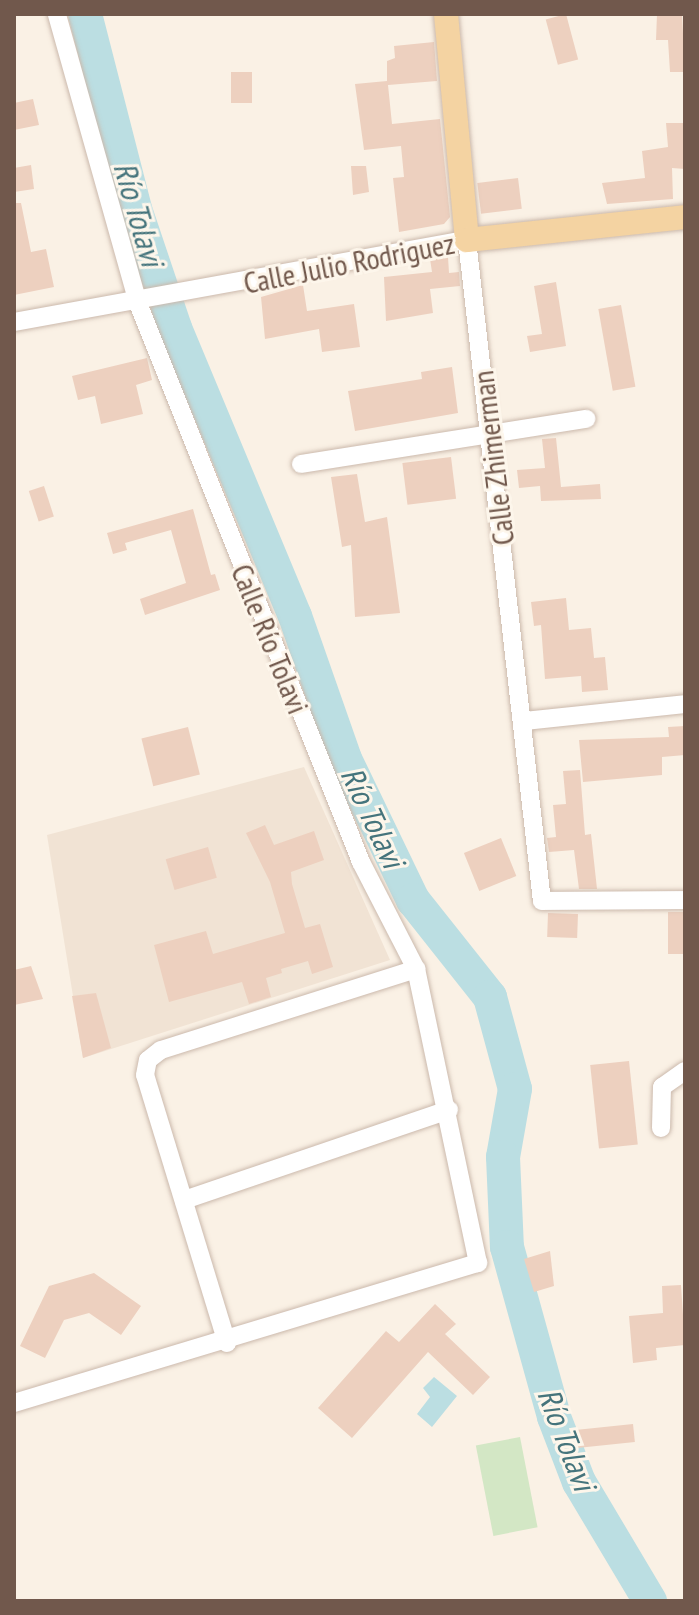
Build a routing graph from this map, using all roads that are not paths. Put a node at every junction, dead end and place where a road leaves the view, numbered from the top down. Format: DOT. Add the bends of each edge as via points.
graph roads {
  1 [pos="57,14"];
  2 [pos="446,14"];
  3 [pos="685,217"];
  4 [pos="467,240"];
  5 [pos="146,301"];
  6 [pos="14,322"];
  7 [pos="586,419"];
  8 [pos="490,432"];
  9 [pos="301,464"];
  10 [pos="685,704"];
  11 [pos="524,721"];
  12 [pos="685,900"];
  13 [pos="416,969"];
  14 [pos="685,1071"];
  15 [pos="449,1110"];
  16 [pos="661,1128"];
  17 [pos="184,1200"];
  18 [pos="227,1343"];
  19 [pos="14,1403"];
  1 -- 5 [label="street, Calle Río Tolavi"];
  2 -- 4 [label="main road, Calle Zhimerman"];
  3 -- 4 [label="main road, Calle Julio Rodriguez"];
  4 -- 5 [label="street, Calle Julio Rodriguez"];
  4 -- 8 [label="street, Calle Zhimerman"];
  5 -- 6 [label="street, Calle Julio Rodriguez"];
  5 -- 13 [label="street, Calle Río Tolavi" via="349,834"];
  7 -- 8 [label="street"];
  8 -- 9 [label="street"];
  8 -- 11 [label="street, Calle Zhimerman"];
  10 -- 11 [label="street"];
  11 -- 12 [label="street, Calle Zhimerman" via="542,901"];
  13 -- 15 [label="street, Calle Río Tolavi"];
  13 -- 17 [label="street" via="161,1050 148,1060 145,1075"];
  14 -- 16 [label="street" via="662,1087"];
  15 -- 17 [label="street"];
  15 -- 18 [label="street, Calle Río Tolavi" via="478,1263"];
  17 -- 18 [label="street"];
  18 -- 19 [label="street"];
}
